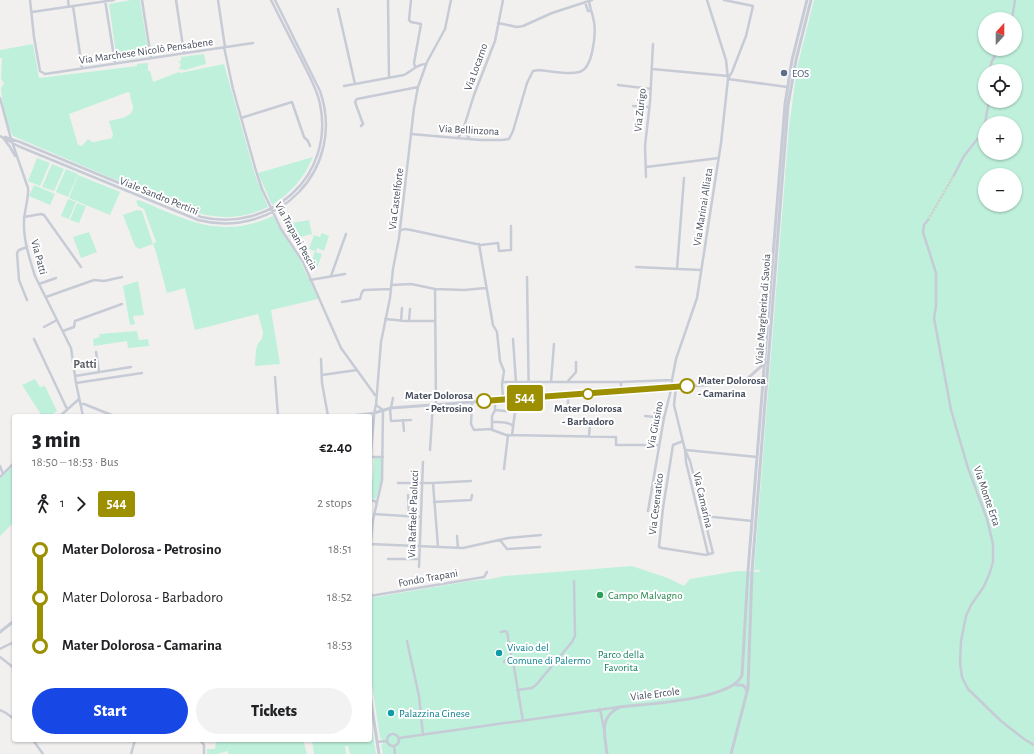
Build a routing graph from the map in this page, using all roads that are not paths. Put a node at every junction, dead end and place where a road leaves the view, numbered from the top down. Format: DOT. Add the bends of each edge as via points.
graph roads {
  1 [pos="30,0"];
  2 [pos="68,0"];
  3 [pos="114,0"];
  4 [pos="142,0"];
  5 [pos="176,0"];
  6 [pos="218,0"];
  7 [pos="271,0"];
  8 [pos="275,0"];
  9 [pos="388,0"];
  10 [pos="411,0"];
  11 [pos="451,0"];
  12 [pos="503,0"];
  13 [pos="707,0"];
  14 [pos="724,0"];
  15 [pos="807,0"];
  16 [pos="811,0"];
  17 [pos="1015,0"];
  18 [pos="105,1"];
  19 [pos="586,1"];
  20 [pos="71,6"];
  21 [pos="338,9"];
  22 [pos="32,12"];
  23 [pos="1013,12"];
  24 [pos="498,23"];
  25 [pos="254,42"];
  26 [pos="653,44"];
  27 [pos="224,47"];
  28 [pos="184,53"];
  29 [pos="151,58"];
  30 [pos="115,63"];
  31 [pos="426,64"];
  32 [pos="82,68"];
  33 [pos="415,68"];
  34 [pos="652,69"];
  35 [pos="389,77"];
  36 [pos="728,77"];
  37 [pos="355,84"];
  38 [pos="618,85"];
  39 [pos="344,86"];
  40 [pos="418,87"];
  41 [pos="787,87"];
  42 [pos="651,89"];
  43 [pos="0,99"];
  44 [pos="633,106"];
  45 [pos="649,107"];
  46 [pos="241,118"];
  47 [pos="361,126"];
  48 [pos="463,130"];
  49 [pos="411,134"];
  50 [pos="0,136"];
  51 [pos="458,138"];
  52 [pos="978,138"];
  53 [pos="470,139"];
  54 [pos="12,141"];
  55 [pos="19,144"];
  56 [pos="310,146"];
  57 [pos="719,158"];
  58 [pos="646,167"];
  59 [pos="23,174"];
  60 [pos="954,175"];
  61 [pos="646,176"];
  62 [pos="684,178"];
  63 [pos="271,209"];
  64 [pos="273,212"];
  65 [pos="24,217"];
  66 [pos="928,220"];
  67 [pos="510,226"];
  68 [pos="400,230"];
  69 [pos="346,234"];
  70 [pos="479,244"];
  71 [pos="27,247"];
  72 [pos="81,267"];
  73 [pos="636,267"];
  74 [pos="677,269"];
  75 [pos="701,270"];
  76 [pos="345,274"];
  77 [pos="331,276"];
  78 [pos="122,277"];
  79 [pos="527,277"];
  80 [pos="56,278"];
  81 [pos="310,280"];
  82 [pos="39,284"];
  83 [pos="391,285"];
  84 [pos="486,288"];
  85 [pos="391,289"];
  86 [pos="435,289"];
  87 [pos="46,297"];
  88 [pos="27,300"];
  89 [pos="342,302"];
  90 [pos="122,304"];
  91 [pos="402,308"];
  92 [pos="410,309"];
  93 [pos="385,319"];
  94 [pos="57,320"];
  95 [pos="401,321"];
  96 [pos="409,321"];
  97 [pos="435,321"];
  98 [pos="44,327"];
  99 [pos="63,331"];
  100 [pos="34,339"];
  101 [pos="512,339"];
  102 [pos="554,344"];
  103 [pos="96,352"];
  104 [pos="321,360"];
  105 [pos="576,362"];
  106 [pos="767,363"];
  107 [pos="131,367"];
  108 [pos="357,370"];
  109 [pos="99,372"];
  110 [pos="142,374"];
  111 [pos="322,375"];
  112 [pos="75,376"];
  113 [pos="275,377"];
  114 [pos="672,380"];
  115 [pos="503,382"];
  116 [pos="516,382"];
  117 [pos="529,382"];
  118 [pos="551,382"];
  119 [pos="568,382"];
  120 [pos="621,382"];
  121 [pos="76,383"];
  122 [pos="673,387"];
  123 [pos="621,391"];
  124 [pos="568,396"];
  125 [pos="376,397"];
  126 [pos="392,398"];
  127 [pos="529,398"];
  128 [pos="79,399"];
  129 [pos="503,399"];
  130 [pos="495,400"];
  131 [pos="472,402"];
  132 [pos="81,404"];
  133 [pos="435,404"];
  134 [pos="376,405"];
  135 [pos="529,407"];
  136 [pos="568,407"];
  137 [pos="391,408"];
  138 [pos="67,409"];
  139 [pos="383,410"];
  140 [pos="495,410"];
  141 [pos="374,413"];
  142 [pos="62,414"];
  143 [pos="84,414"];
  144 [pos="109,414"];
  145 [pos="278,414"];
  146 [pos="328,414"];
  147 [pos="365,414"];
  148 [pos="645,416"];
  149 [pos="664,418"];
  150 [pos="403,420"];
  151 [pos="412,420"];
  152 [pos="493,422"];
  153 [pos="590,422"];
  154 [pos="513,427"];
  155 [pos="492,430"];
  156 [pos="404,431"];
  157 [pos="372,435"];
  158 [pos="507,435"];
  159 [pos="512,435"];
  160 [pos="589,436"];
  161 [pos="683,441"];
  162 [pos="659,445"];
  163 [pos="430,450"];
  164 [pos="685,450"];
  165 [pos="372,457"];
  166 [pos="383,457"];
  167 [pos="757,457"];
  168 [pos="423,462"];
  169 [pos="12,465"];
  170 [pos="0,466"];
  171 [pos="504,468"];
  172 [pos="3,474"];
  173 [pos="0,477"];
  174 [pos="471,481"];
  175 [pos="398,483"];
  176 [pos="421,484"];
  177 [pos="432,484"];
  178 [pos="408,495"];
  179 [pos="472,495"];
  180 [pos="372,500"];
  181 [pos="434,502"];
  182 [pos="376,503"];
  183 [pos="375,509"];
  184 [pos="648,511"];
  185 [pos="374,514"];
  186 [pos="409,516"];
  187 [pos="704,516"];
  188 [pos="420,517"];
  189 [pos="699,518"];
  190 [pos="752,521"];
  191 [pos="372,529"];
  192 [pos="457,536"];
  193 [pos="541,536"];
  194 [pos="500,540"];
  195 [pos="372,544"];
  196 [pos="419,546"];
  197 [pos="438,547"];
  198 [pos="540,547"];
  199 [pos="458,548"];
  200 [pos="712,553"];
  201 [pos="708,554"];
  202 [pos="388,559"];
  203 [pos="419,559"];
  204 [pos="420,567"];
  205 [pos="487,572"];
  206 [pos="574,581"];
  207 [pos="372,596"];
  208 [pos="12,623"];
  209 [pos="0,632"];
  210 [pos="501,632"];
  211 [pos="407,641"];
  212 [pos="12,643"];
  213 [pos="0,649"];
  214 [pos="0,656"];
  215 [pos="512,659"];
  216 [pos="504,662"];
  217 [pos="12,666"];
  218 [pos="741,678"];
  219 [pos="733,686"];
  220 [pos="518,690"];
  221 [pos="747,693"];
  222 [pos="620,707"];
  223 [pos="372,708"];
  224 [pos="0,710"];
  225 [pos="600,710"];
  226 [pos="4,711"];
  227 [pos="0,714"];
  228 [pos="12,717"];
  229 [pos="522,721"];
  230 [pos="604,730"];
  231 [pos="423,735"];
  232 [pos="399,738"];
  233 [pos="388,741"];
  234 [pos="34,742"];
  235 [pos="134,742"];
  236 [pos="202,742"];
  237 [pos="377,742"];
  238 [pos="1034,745"];
  239 [pos="394,746"];
  240 [pos="43,754"];
  241 [pos="131,754"];
  242 [pos="204,754"];
  243 [pos="379,754"];
  244 [pos="395,754"];
  245 [pos="607,754"];
  246 [pos="731,754"];
  1 -- 22 [label="street"];
  2 -- 20 [label="street"];
  3 -- 18 [label="street"];
  4 -- 29 [label="street"];
  5 -- 28 [label="street"];
  6 -- 27 [label="street, Via Trapani Pescia"];
  7 -- 63 [label="street, Viale Sandro Pertini" via="315,88 322,119 320,146 309,172 294,192"];
  8 -- 64 [label="street, Viale Sandro Pertini" via="317,84 324,107 326,127 322,150 312,175 294,197"];
  9 -- 35 [label="street"];
  10 -- 33 [label="street" via="409,20 421,24"];
  11 -- 31 [label="street, Via Castelforte" via="445,29"];
  12 -- 24 [label="street, Via Locarno"];
  13 -- 36 [label="street" via="726,60"];
  14 -- 36 [label="street, Via Marinai Alliata" via="753,6 746,36"];
  15 -- 41 [label="street, Viale Margherita di Savoia"];
  16 -- 106 [label="street, Viale Margherita di Savoia" via="788,105"];
  17 -- 23 [label="street"];
  18 -- 20 [label="street"];
  18 -- 30 [label="street"];
  19 -- 24 [label="street" via="523,26"];
  19 -- 53 [label="street, Via Bellinzona" via="594,24 593,46 584,70 574,73 535,70 527,83 510,137 502,140"];
  20 -- 22 [label="street"];
  20 -- 32 [label="street"];
  21 -- 37 [label="street"];
  22 -- 32 [label="street, Via Marchese Nicolò Pensabene" via="34,37 42,72 45,74"];
  24 -- 48 [label="street, Via Locarno" via="495,41"];
  25 -- 27 [label="street, Via Marchese Nicolò Pensabene"];
  26 -- 34 [label="street, Via Zurigo"];
  27 -- 28 [label="street, Via Marchese Nicolò Pensabene"];
  27 -- 46 [label="street, Via Trapani Pescia"];
  28 -- 29 [label="street, Via Marchese Nicolò Pensabene"];
  29 -- 30 [label="street, Via Marchese Nicolò Pensabene"];
  30 -- 32 [label="street, Via Marchese Nicolò Pensabene"];
  31 -- 33 [label="street"];
  31 -- 40 [label="street, Via Castelforte"];
  33 -- 35 [label="street" via="404,74"];
  34 -- 36 [label="street"];
  34 -- 42 [label="street, Via Zurigo"];
  35 -- 37 [label="street"];
  36 -- 41 [label="street"];
  36 -- 57 [label="street, Via Marinai Alliata"];
  37 -- 39 [label="street"];
  38 -- 42 [label="street"];
  40 -- 47 [label="street" via="357,99 358,113 363,121"];
  40 -- 49 [label="street, Via Castelforte"];
  41 -- 106 [label="street, Viale Margherita di Savoia"];
  42 -- 45 [label="street, Via Zurigo"];
  43 -- 54 [label="street, Via Patti"];
  44 -- 45 [label="street"];
  45 -- 58 [label="street, Via Zurigo" via="645,146"];
  46 -- 56 [label="street" via="292,102 304,137"];
  46 -- 63 [label="street, Via Trapani Pescia" via="256,171"];
  48 -- 51 [label="street, Via Locarno"];
  48 -- 53 [label="street"];
  49 -- 51 [label="street, Via Bellinzona"];
  49 -- 68 [label="street, Via Castelforte"];
  50 -- 54 [label="street"];
  50 -- 59 [label="street" via="10,147"];
  51 -- 53 [label="street, Via Bellinzona"];
  52 -- 60 [label="street" via="964,156"];
  54 -- 55 [label="street"];
  54 -- 59 [label="street, Via Patti"];
  55 -- 63 [label="street, Viale Sandro Pertini" via="201,217 239,220"];
  55 -- 64 [label="street, Viale Sandro Pertini" via="198,220 236,224 258,219"];
  57 -- 58 [label="street"];
  57 -- 75 [label="street, Via Marinai Alliata"];
  58 -- 61 [label="street, Via Zurigo"];
  59 -- 65 [label="street, Via Patti" via="28,190"];
  62 -- 74 [label="street"];
  63 -- 64 [label="street, Via Trapani Pescia"];
  64 -- 81 [label="street, Via Trapani Pescia" via="301,259"];
  65 -- 71 [label="street, Via Patti"];
  65 -- 72 [label="street" via="44,216"];
  66 -- 238 [label="street, Via Monte Erta" via="922,232 936,273 934,318 944,376 951,410 993,544 993,562 989,575 966,616 961,641 962,677 968,689 1001,721"];
  67 -- 70 [label="street" via="510,250 499,251 498,243"];
  68 -- 70 [label="street"];
  68 -- 83 [label="street, Via Castelforte"];
  69 -- 77 [label="street"];
  70 -- 84 [label="street"];
  71 -- 82 [label="street, Via Patti"];
  71 -- 88 [label="street" via="19,250 17,254 20,283"];
  73 -- 74 [label="street"];
  74 -- 75 [label="street"];
  75 -- 114 [label="street, Via Marinai Alliata" via="697,298 676,359"];
  76 -- 77 [label="street"];
  77 -- 81 [label="street"];
  78 -- 87 [label="street" via="94,280"];
  79 -- 117 [label="street"];
  80 -- 82 [label="street"];
  81 -- 108 [label="street, Via Trapani Pescia" via="341,348"];
  82 -- 87 [label="street, Via Patti"];
  83 -- 85 [label="street, Via Castelforte"];
  83 -- 86 [label="street" via="411,284"];
  84 -- 86 [label="street"];
  84 -- 115 [label="street" via="493,325 497,332 500,361 504,371"];
  85 -- 89 [label="street" via="364,290 360,299"];
  85 -- 93 [label="street, Via Castelforte"];
  86 -- 97 [label="street"];
  87 -- 94 [label="street, Via Patti"];
  90 -- 99 [label="street" via="75,321 74,327"];
  91 -- 95 [label="street"];
  92 -- 96 [label="street"];
  93 -- 95 [label="street"];
  93 -- 125 [label="street, Via Castelforte"];
  94 -- 98 [label="street"];
  94 -- 99 [label="street, Via Patti"];
  95 -- 96 [label="street"];
  96 -- 97 [label="street"];
  97 -- 133 [label="street"];
  99 -- 112 [label="street, Via Patti" via="71,348"];
  100 -- 138 [label="street"];
  101 -- 116 [label="street"];
  102 -- 118 [label="street"];
  103 -- 109 [label="street"];
  104 -- 111 [label="street"];
  105 -- 119 [label="street" via="576,372"];
  106 -- 122 [label="street" via="737,383"];
  106 -- 167 [label="street, Viale Margherita di Savoia"];
  106 -- 221 [label="street, Viale Margherita di Savoia" via="752,571"];
  107 -- 109 [label="street"];
  108 -- 111 [label="street"];
  108 -- 125 [label="street, Via Trapani Pescia"];
  109 -- 112 [label="street"];
  110 -- 121 [label="street"];
  111 -- 146 [label="street"];
  112 -- 121 [label="street, Via Patti"];
  113 -- 145 [label="street"];
  114 -- 120 [label="street"];
  114 -- 122 [label="street, Via Giusino"];
  115 -- 116 [label="street"];
  115 -- 129 [label="street"];
  116 -- 117 [label="street"];
  117 -- 118 [label="street"];
  117 -- 127 [label="street"];
  118 -- 119 [label="street"];
  119 -- 120 [label="street"];
  120 -- 123 [label="street"];
  121 -- 128 [label="street, Via Patti"];
  122 -- 123 [label="street"];
  122 -- 149 [label="street, Via Giusino"];
  122 -- 161 [label="street, Via Camarina" via="674,405"];
  123 -- 124 [label="street"];
  124 -- 127 [label="street"];
  124 -- 136 [label="street"];
  125 -- 134 [label="street, Via Castelforte"];
  126 -- 137 [label="street"];
  127 -- 129 [label="street"];
  127 -- 135 [label="street"];
  128 -- 132 [label="street, Via Patti"];
  128 -- 138 [label="street"];
  129 -- 130 [label="street"];
  130 -- 131 [label="street"];
  130 -- 140 [label="street"];
  131 -- 133 [label="street"];
  131 -- 155 [label="street" via="471,424 474,430"];
  132 -- 143 [label="street, Via Patti"];
  132 -- 144 [label="street"];
  133 -- 137 [label="street"];
  133 -- 163 [label="street"];
  134 -- 139 [label="street"];
  134 -- 141 [label="street, Via Castelforte"];
  137 -- 139 [label="street"];
  137 -- 150 [label="street" via="391,421"];
  138 -- 142 [label="street"];
  139 -- 141 [label="street"];
  139 -- 166 [label="street"];
  140 -- 152 [label="street" via="492,413"];
  140 -- 154 [label="street" via="515,412"];
  141 -- 147 [label="street"];
  141 -- 157 [label="street"];
  148 -- 149 [label="street"];
  149 -- 162 [label="street, Via Giusino"];
  150 -- 151 [label="street"];
  150 -- 156 [label="street"];
  152 -- 154 [label="street" via="511,424"];
  152 -- 155 [label="street"];
  153 -- 160 [label="street"];
  154 -- 159 [label="street"];
  155 -- 158 [label="street"];
  158 -- 159 [label="street"];
  158 -- 171 [label="street"];
  159 -- 160 [label="street"];
  160 -- 162 [label="street" via="616,437 616,445"];
  161 -- 164 [label="street, Via Camarina"];
  161 -- 201 [label="street, Via Cesenatico" via="672,445 659,547"];
  162 -- 184 [label="street, Via Giusino"];
  164 -- 167 [label="street"];
  164 -- 187 [label="street, Via Camarina"];
  164 -- 189 [label="street, Via Camarina"];
  165 -- 166 [label="street"];
  166 -- 182 [label="street" via="382,480"];
  167 -- 190 [label="street, Viale Margherita di Savoia"];
  168 -- 176 [label="street, Via Raffaele Paolucci"];
  169 -- 172 [label="street"];
  170 -- 172 [label="street"];
  172 -- 173 [label="street"];
  174 -- 177 [label="street"];
  175 -- 176 [label="street"];
  176 -- 177 [label="street"];
  176 -- 188 [label="street, Via Raffaele Paolucci"];
  177 -- 181 [label="street"];
  178 -- 186 [label="street"];
  179 -- 181 [label="street" via="472,500"];
  180 -- 182 [label="street"];
  181 -- 197 [label="street"];
  182 -- 183 [label="street"];
  183 -- 185 [label="street"];
  185 -- 186 [label="street"];
  185 -- 191 [label="street"];
  186 -- 188 [label="street"];
  187 -- 189 [label="street"];
  187 -- 190 [label="street"];
  187 -- 200 [label="street, Via Camarina"];
  188 -- 196 [label="street, Via Raffaele Paolucci"];
  189 -- 201 [label="street, Via Camarina"];
  190 -- 218 [label="street, Viale Margherita di Savoia" via="744,666"];
  192 -- 199 [label="street"];
  193 -- 194 [label="street"];
  194 -- 198 [label="street" via="506,549"];
  194 -- 199 [label="street"];
  195 -- 196 [label="street"];
  196 -- 197 [label="street"];
  196 -- 203 [label="street, Via Raffaele Paolucci"];
  197 -- 199 [label="street"];
  200 -- 201 [label="street, Via Cesenatico"];
  202 -- 203 [label="street"];
  203 -- 204 [label="street, Via Raffaele Paolucci"];
  205 -- 207 [label="street, Fondo Trapani" via="484,577"];
  206 -- 220 [label="street" via="575,636 572,642 536,685"];
  208 -- 209 [label="street"];
  210 -- 215 [label="street" via="507,632"];
  211 -- 231 [label="street" via="419,696"];
  212 -- 213 [label="street"];
  214 -- 217 [label="street"];
  215 -- 216 [label="street"];
  215 -- 220 [label="street"];
  218 -- 219 [label="street, Viale Ercole"];
  219 -- 221 [label="street" via="742,685"];
  219 -- 222 [label="street, Viale Ercole" via="704,696"];
  220 -- 229 [label="street"];
  221 -- 246 [label="street, Viale Margherita di Savoia"];
  222 -- 225 [label="street"];
  222 -- 230 [label="street, Viale Ercole" via="609,714"];
  223 -- 237 [label="street"];
  224 -- 226 [label="street"];
  225 -- 229 [label="street"];
  225 -- 230 [label="street"];
  226 -- 227 [label="street"];
  226 -- 228 [label="street"];
  229 -- 231 [label="street"];
  230 -- 245 [label="street, Viale Ercole"];
  231 -- 232 [label="street"];
  232 -- 233 [label="street" via="393,734 388,736"];
  232 -- 239 [label="street" via="398,744"];
  233 -- 237 [label="street"];
  233 -- 239 [label="street"];
  234 -- 240 [label="street"];
  235 -- 241 [label="street"];
  236 -- 242 [label="street"];
  237 -- 243 [label="street"];
  239 -- 244 [label="street"];
}
